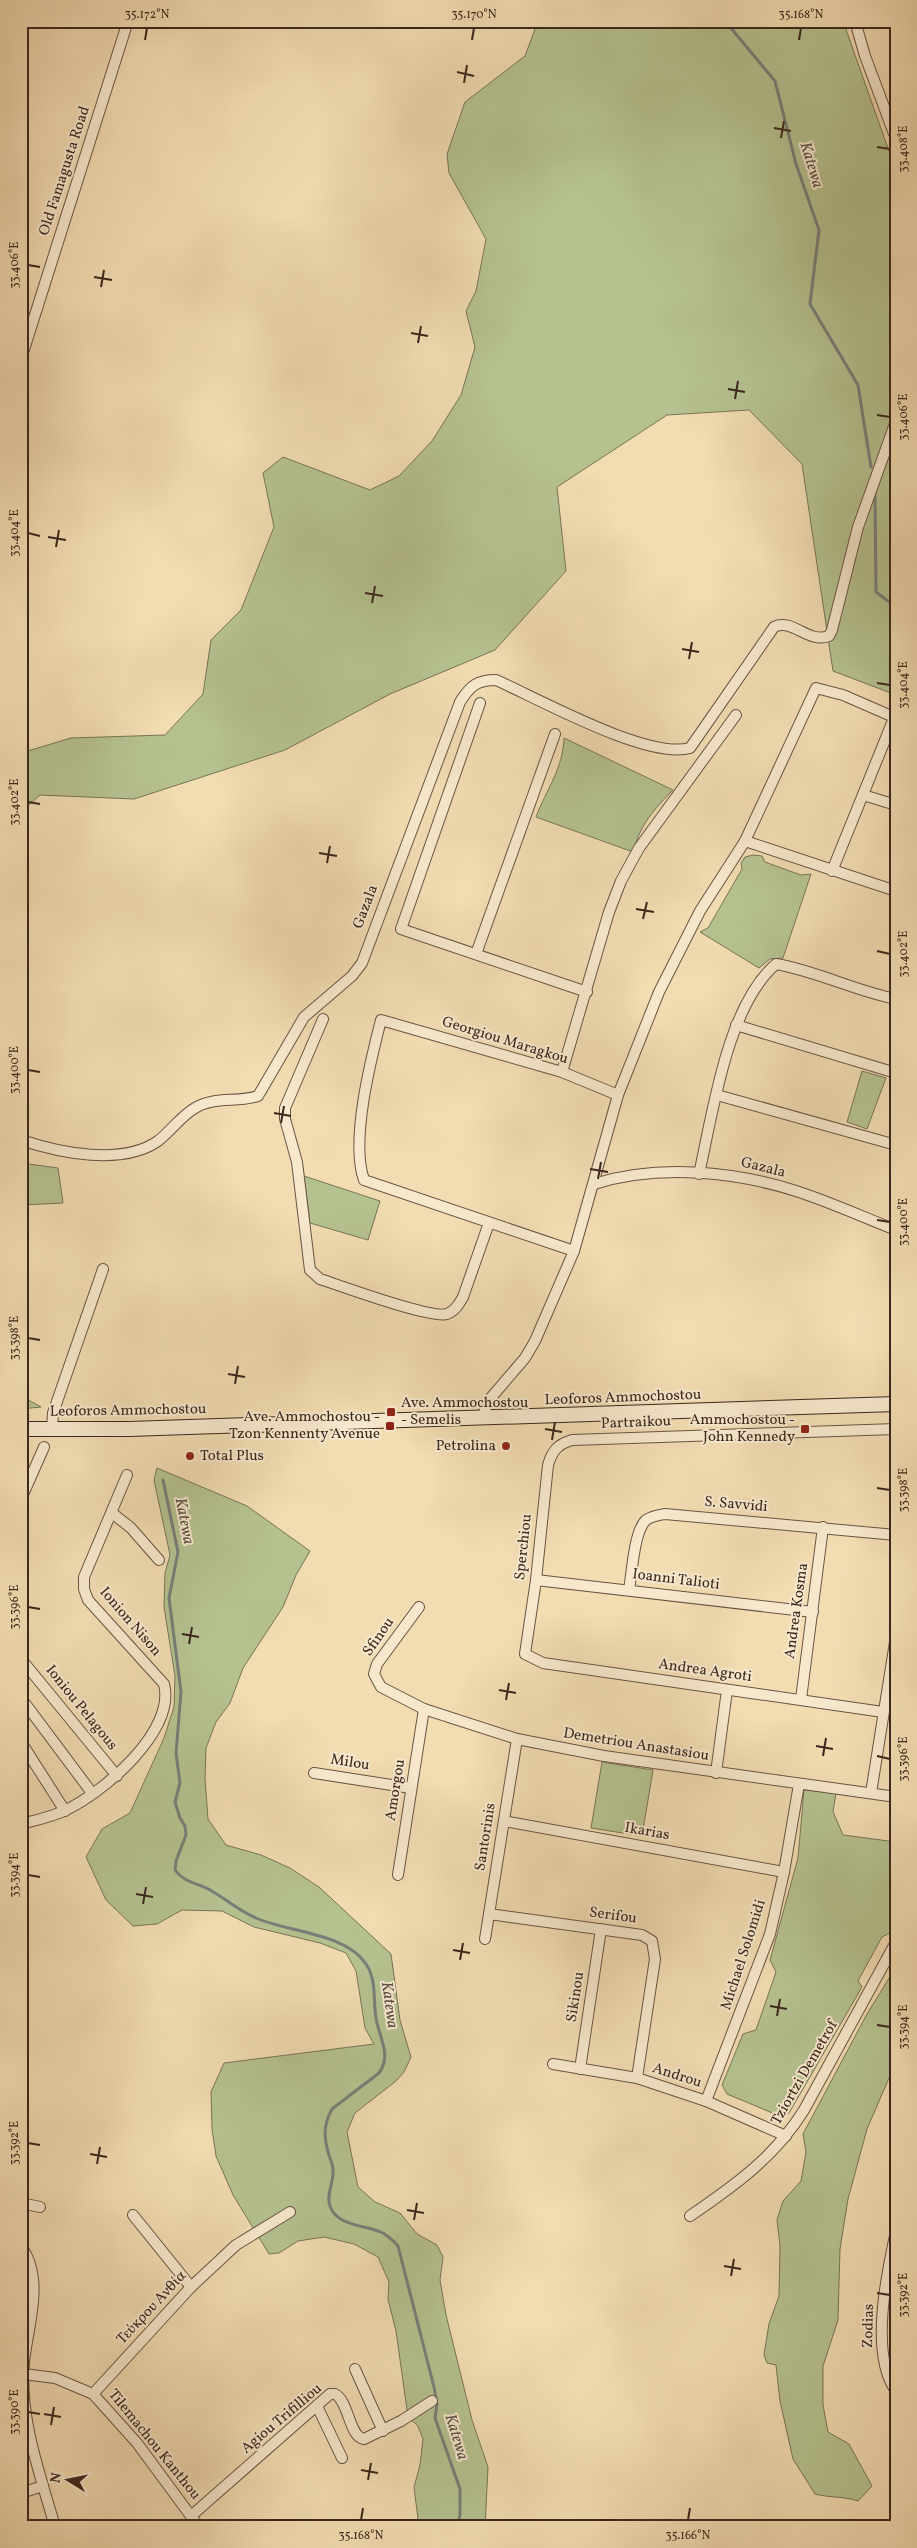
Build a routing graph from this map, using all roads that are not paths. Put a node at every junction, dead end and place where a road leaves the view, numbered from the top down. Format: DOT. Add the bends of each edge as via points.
graph roads {
  1 [pos="128,21"];
  2 [pos="855,21"];
  3 [pos="896,139"];
  4 [pos="21,359"];
  5 [pos="896,421"];
  6 [pos="480,703"];
  7 [pos="736,715"];
  8 [pos="895,718"];
  9 [pos="555,734"];
  10 [pos="863,796"];
  11 [pos="896,805"];
  12 [pos="746,841"];
  13 [pos="832,871"];
  14 [pos="896,891"];
  15 [pos="476,954"];
  16 [pos="587,992"];
  17 [pos="896,999"];
  18 [pos="323,1019"];
  19 [pos="736,1025"];
  20 [pos="562,1072"];
  21 [pos="896,1073"];
  22 [pos="618,1095"];
  23 [pos="717,1095"];
  24 [pos="21,1140"];
  25 [pos="896,1145"];
  26 [pos="699,1174"];
  27 [pos="594,1184"];
  28 [pos="489,1223"];
  29 [pos="896,1230"];
  30 [pos="574,1251"];
  31 [pos="103,1269"];
  32 [pos="896,1404"];
  33 [pos="482,1418"];
  34 [pos="21,1429"];
  35 [pos="52,1429"];
  36 [pos="896,1430"];
  37 [pos="558,1446"];
  38 [pos="44,1447"];
  39 [pos="127,1475"];
  40 [pos="21,1499"];
  41 [pos="112,1513"];
  42 [pos="823,1527"];
  43 [pos="896,1535"];
  44 [pos="159,1560"];
  45 [pos="536,1580"];
  46 [pos="629,1590"];
  47 [pos="419,1607"];
  48 [pos="813,1612"];
  49 [pos="896,1636"];
  50 [pos="525,1654"];
  51 [pos="21,1659"];
  52 [pos="381,1687"];
  53 [pos="727,1690"];
  54 [pos="21,1698"];
  55 [pos="801,1699"];
  56 [pos="424,1709"];
  57 [pos="883,1712"];
  58 [pos="517,1739"];
  59 [pos="21,1742"];
  60 [pos="716,1772"];
  61 [pos="314,1773"];
  62 [pos="117,1776"];
  63 [pos="798,1784"];
  64 [pos="411,1788"];
  65 [pos="92,1793"];
  66 [pos="871,1793"];
  67 [pos="896,1797"];
  68 [pos="65,1811"];
  69 [pos="504,1821"];
  70 [pos="21,1824"];
  71 [pos="784,1872"];
  72 [pos="398,1875"];
  73 [pos="489,1914"];
  74 [pos="601,1930"];
  75 [pos="485,1939"];
  76 [pos="896,1942"];
  77 [pos="553,2064"];
  78 [pos="580,2069"];
  79 [pos="637,2078"];
  80 [pos="706,2101"];
  81 [pos="786,2136"];
  82 [pos="21,2203"];
  83 [pos="40,2206"];
  84 [pos="290,2212"];
  85 [pos="133,2215"];
  86 [pos="690,2216"];
  87 [pos="896,2231"];
  88 [pos="21,2246"];
  89 [pos="191,2287"];
  90 [pos="356,2369"];
  91 [pos="24,2374"];
  92 [pos="896,2391"];
  93 [pos="93,2394"];
  94 [pos="432,2401"];
  95 [pos="316,2406"];
  96 [pos="383,2431"];
  97 [pos="342,2458"];
  98 [pos="43,2486"];
  99 [pos="21,2494"];
  100 [pos="191,2516"];
  101 [pos="55,2527"];
  102 [pos="199,2527"];
  1 -- 4 [label="street, Old Famagusta Road"];
  2 -- 3 [label="street"];
  5 -- 24 [label="street, Gazala" via="863,512 828,636 814,638 786,625 774,627 690,748 681,751 632,742 496,680 476,682 460,702 362,963 352,976 304,1017 258,1096 246,1100 209,1102 194,1108 158,1141 141,1150 116,1156 81,1153"];
  6 -- 15 [label="street" via="400,929"];
  7 -- 16 [label="street" via="638,850 609,912"];
  8 -- 10 [label="street"];
  8 -- 12 [label="street" via="843,695 816,688"];
  9 -- 15 [label="street"];
  10 -- 11 [label="street"];
  10 -- 13 [label="street"];
  12 -- 13 [label="street"];
  12 -- 22 [label="street" via="700,911 663,984"];
  13 -- 14 [label="street"];
  15 -- 16 [label="street"];
  16 -- 20 [label="street"];
  17 -- 19 [label="street" via="792,966 776,964 762,976"];
  18 -- 28 [label="street" via="285,1108 297,1162 310,1270 320,1279 429,1313 444,1314 456,1308 463,1297"];
  19 -- 21 [label="street"];
  19 -- 23 [label="street"];
  20 -- 22 [label="street, Georgiou Maragkou"];
  20 -- 28 [label="street, Georgiou Maragkou" via="381,1020 364,1093 361,1146 364,1180"];
  22 -- 27 [label="street"];
  23 -- 25 [label="street"];
  23 -- 26 [label="street"];
  26 -- 27 [label="street, Gazala" via="616,1177"];
  26 -- 29 [label="street, Gazala" via="730,1175 796,1191"];
  27 -- 30 [label="street"];
  28 -- 30 [label="street"];
  30 -- 33 [label="street" via="530,1350 490,1400"];
  31 -- 35 [label="street" via="53,1413"];
  32 -- 33 [label="main road, Leoforos Ammochostou"];
  33 -- 35 [label="main road, Leoforos Ammochostou"];
  34 -- 35 [label="main road, Leoforos Ammochostou"];
  36 -- 37 [label="street, Partraikou" via="572,1440"];
  37 -- 45 [label="street, Sperchiou" via="548,1465"];
  38 -- 40 [label="street"];
  39 -- 41 [label="street, Ionion Nison"];
  41 -- 44 [label="street" via="131,1528"];
  41 -- 62 [label="street, Ionion Nison" via="84,1577 85,1594 164,1684 166,1692 165,1710 157,1728"];
  42 -- 43 [label="street, S. Savvidi"];
  42 -- 46 [label="street, S. Savvidi" via="665,1514 655,1516 647,1520 638,1532"];
  42 -- 48 [label="street, Andrea Kosma"];
  45 -- 46 [label="street, Ioanni Talioti"];
  45 -- 50 [label="street, Sperchiou"];
  46 -- 48 [label="street, Ioanni Talioti"];
  47 -- 52 [label="street, Sfinou" via="377,1664 374,1674"];
  48 -- 55 [label="street, Andrea Kosma"];
  49 -- 57 [label="street"];
  50 -- 53 [label="street, Andrea Agroti" via="543,1663"];
  51 -- 62 [label="street, Ioniou Pelagous"];
  52 -- 56 [label="street, Demetriou Anastasiou"];
  53 -- 55 [label="street, Andrea Agroti"];
  53 -- 60 [label="street"];
  54 -- 65 [label="street"];
  55 -- 57 [label="street, Andrea Agroti"];
  56 -- 58 [label="street, Demetriou Anastasiou"];
  56 -- 64 [label="street, Amorgou"];
  57 -- 66 [label="street"];
  58 -- 60 [label="street, Demetriou Anastasiou" via="604,1756"];
  58 -- 69 [label="street, Santorinis"];
  59 -- 68 [label="street"];
  60 -- 63 [label="street, Demetriou Anastasiou"];
  61 -- 64 [label="street, Milou"];
  62 -- 65 [label="street, Ionion Nison"];
  63 -- 66 [label="street, Demetriou Anastasiou"];
  63 -- 71 [label="street, Michael Solomidi"];
  64 -- 72 [label="street, Amorgou"];
  65 -- 68 [label="street, Ionion Nison"];
  66 -- 67 [label="street, Demetriou Anastasiou"];
  68 -- 70 [label="street, Ionion Nison"];
  69 -- 71 [label="street, Ikarias"];
  69 -- 73 [label="street, Santorinis"];
  71 -- 80 [label="street, Michael Solomidi" via="770,1934"];
  73 -- 74 [label="street, Serifou"];
  73 -- 75 [label="street, Santorinis"];
  74 -- 78 [label="street, Sikinou"];
  74 -- 79 [label="street, Serifou" via="642,1935 654,1945 655,1959"];
  76 -- 81 [label="street, Tziortzi Demetrof"];
  77 -- 78 [label="street, Androu"];
  78 -- 79 [label="street, Androu"];
  79 -- 80 [label="street, Androu"];
  80 -- 81 [label="street, Androu"];
  81 -- 86 [label="street, Tziortzi Demetrof" via="743,2180"];
  82 -- 83 [label="street"];
  84 -- 89 [label="street, Τεύκρου Ανθία" via="236,2245"];
  85 -- 89 [label="street"];
  87 -- 92 [label="street, Zodias" via="887,2283 883,2347 886,2371"];
  88 -- 91 [label="street" via="30,2261 34,2286"];
  89 -- 93 [label="street, Τεύκρου Ανθία"];
  90 -- 96 [label="street"];
  91 -- 93 [label="street, Tilemachou Kanthou" via="55,2378"];
  91 -- 98 [label="street" via="27,2422"];
  93 -- 100 [label="street, Tilemachou Kanthou" via="137,2443"];
  94 -- 96 [label="street, Agiou Trifilliou"];
  95 -- 96 [label="street, Agiou Trifilliou" via="330,2394 335,2394 341,2398 358,2437 368,2438"];
  95 -- 97 [label="street"];
  95 -- 100 [label="street, Agiou Trifilliou"];
  98 -- 99 [label="street"];
  98 -- 101 [label="street"];
  100 -- 102 [label="street, Tilemachou Kanthou"];
}
